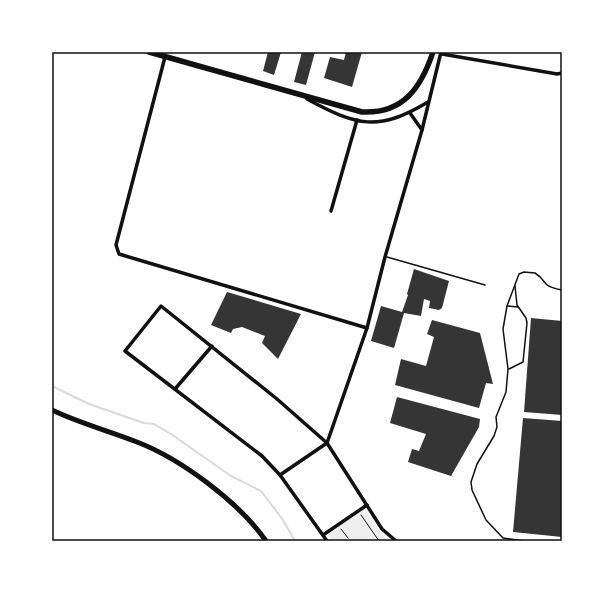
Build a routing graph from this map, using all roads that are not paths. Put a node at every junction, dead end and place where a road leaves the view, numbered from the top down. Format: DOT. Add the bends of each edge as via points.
graph roads {
  1 [pos="149,52"];
  2 [pos="433,52"];
  3 [pos="442,53"];
  4 [pos="166,54"];
  5 [pos="562,73"];
  6 [pos="301,95"];
  7 [pos="428,102"];
  8 [pos="410,113"];
  9 [pos="357,120"];
  10 [pos="422,130"];
  11 [pos="331,211"];
  12 [pos="385,257"];
  13 [pos="485,285"];
  14 [pos="515,286"];
  15 [pos="562,290"];
  16 [pos="507,306"];
  17 [pos="518,307"];
  18 [pos="368,328"];
  19 [pos="212,346"];
  20 [pos="508,369"];
  21 [pos="175,389"];
  22 [pos="52,410"];
  23 [pos="328,443"];
  24 [pos="280,475"];
  25 [pos="367,505"];
  26 [pos="323,535"];
  27 [pos="266,541"];
  28 [pos="327,541"];
  29 [pos="396,541"];
  30 [pos="525,541"];
  1 -- 4 [label="main road"];
  2 -- 6 [label="main road" via="426,73 413,93 395,106 377,113 362,112"];
  3 -- 5 [label="street"];
  3 -- 7 [label="street"];
  4 -- 6 [label="main road"];
  4 -- 18 [label="street" via="116,245 119,254"];
  6 -- 9 [label="street" via="332,113"];
  7 -- 8 [label="street"];
  7 -- 10 [label="street"];
  8 -- 9 [label="street" via="372,124"];
  8 -- 10 [label="street"];
  9 -- 11 [label="street"];
  10 -- 12 [label="street"];
  12 -- 13 [label="lane"];
  12 -- 18 [label="street"];
  14 -- 15 [label="lane" via="519,274 524,272 535,273 545,285"];
  14 -- 16 [label="lane"];
  14 -- 17 [label="lane"];
  16 -- 17 [label="lane"];
  16 -- 20 [label="lane" via="503,329"];
  17 -- 20 [label="lane" via="527,320 524,362"];
  18 -- 23 [label="street"];
  19 -- 21 [label="street"];
  19 -- 21 [label="street" via="161,306 125,352"];
  19 -- 23 [label="street"];
  20 -- 30 [label="lane" via="506,392 496,417 497,427 477,464 471,482 472,490 486,520 503,538"];
  21 -- 24 [label="street" via="262,456"];
  22 -- 27 [label="main road" via="139,443 174,460 236,508"];
  23 -- 24 [label="street"];
  23 -- 25 [label="street"];
  24 -- 26 [label="street"];
  25 -- 26 [label="street"];
  25 -- 29 [label="street" via="382,529"];
  26 -- 28 [label="street"];
}
